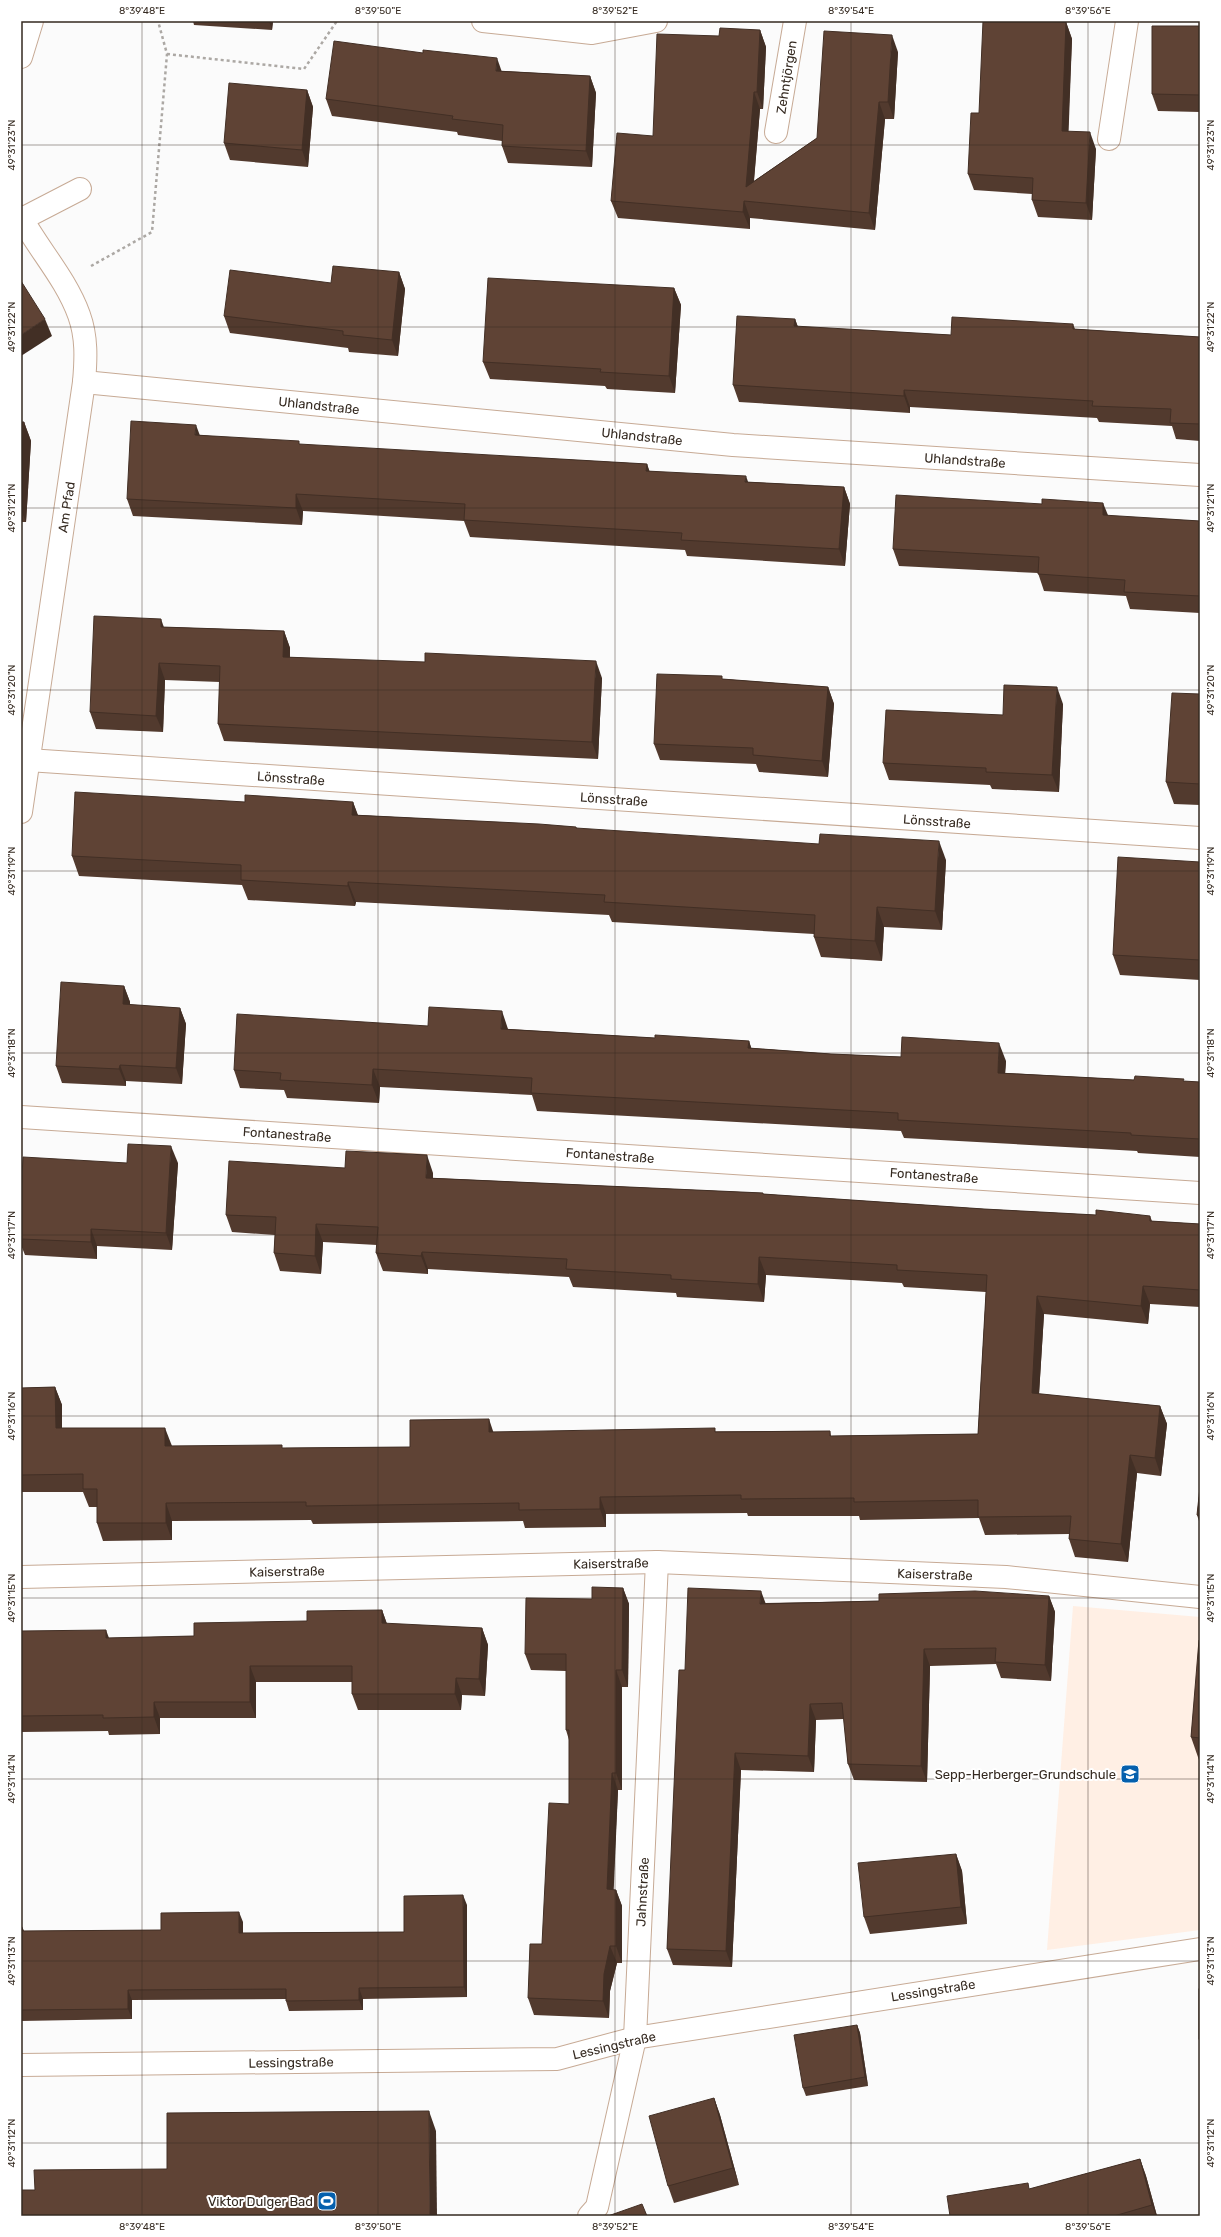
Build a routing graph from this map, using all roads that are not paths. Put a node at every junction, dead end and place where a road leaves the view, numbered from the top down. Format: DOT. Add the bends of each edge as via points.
graph roads {
  1 [pos="32,21"];
  2 [pos="483,21"];
  3 [pos="656,21"];
  4 [pos="795,21"];
  5 [pos="1127,21"];
  6 [pos="21,57"];
  7 [pos="776,132"];
  8 [pos="1109,139"];
  9 [pos="80,189"];
  10 [pos="22,218"];
  11 [pos="84,382"];
  12 [pos="1200,475"];
  13 [pos="28,760"];
  14 [pos="21,812"];
  15 [pos="1200,838"];
  16 [pos="21,1117"];
  17 [pos="1200,1192"];
  18 [pos="657,1562"];
  19 [pos="21,1577"];
  20 [pos="1200,1597"];
  21 [pos="1200,1949"];
  22 [pos="635,2038"];
  23 [pos="21,2065"];
  24 [pos="590,2216"];
  1 -- 6 [label="street"];
  2 -- 3 [label="street" via="592,34"];
  4 -- 7 [label="street, Zehntjörgen"];
  5 -- 8 [label="street"];
  9 -- 10 [label="street"];
  10 -- 11 [label="street, Am Pfad" via="63,283 79,315 86,356"];
  11 -- 12 [label="street, Uhlandstraße" via="733,445"];
  11 -- 13 [label="street, Am Pfad"];
  13 -- 14 [label="street, Am Pfad"];
  13 -- 15 [label="street, Lönsstraße"];
  16 -- 17 [label="street, Fontanestraße"];
  18 -- 19 [label="street, Kaiserstraße"];
  18 -- 20 [label="street, Kaiserstraße" via="1006,1577"];
  18 -- 22 [label="street, Jahnstraße"];
  21 -- 22 [label="street, Lessingstraße"];
  22 -- 23 [label="street, Lessingstraße" via="557,2059"];
  22 -- 24 [label="street, Jahnstraße" via="597,2207"];
}
